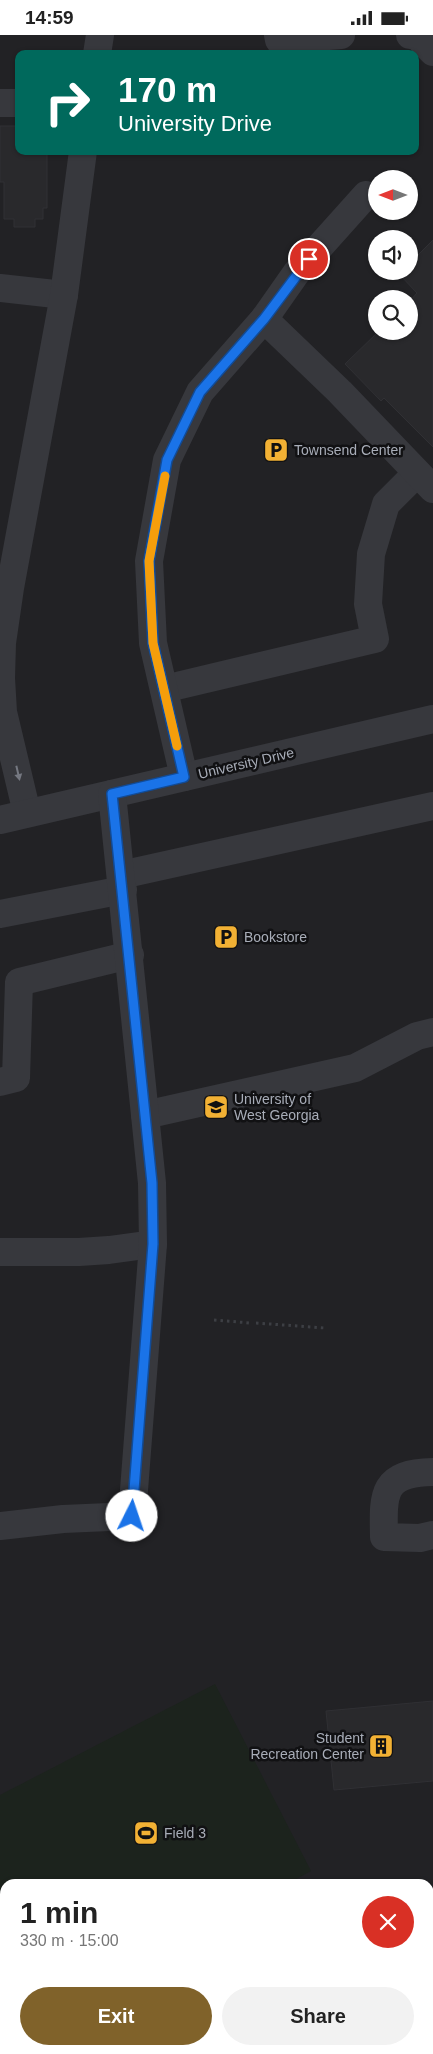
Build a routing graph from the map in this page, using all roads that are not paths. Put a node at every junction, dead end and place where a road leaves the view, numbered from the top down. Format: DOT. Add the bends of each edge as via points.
graph roads {
  1 [pos="100,35"];
  2 [pos="278,35"];
  3 [pos="341,35"];
  4 [pos="410,35"];
  5 [pos="98,50"];
  6 [pos="433,52"];
  7 [pos="0,103"];
  8 [pos="15,103"];
  9 [pos="82,155"];
  10 [pos="366,195"];
  11 [pos="0,288"];
  12 [pos="64,295"];
  13 [pos="264,319"];
  14 [pos="425,481"];
  15 [pos="5,588"];
  16 [pos="164,689"];
  17 [pos="433,719"];
  18 [pos="184,777"];
  19 [pos="112,794"];
  20 [pos="433,805"];
  21 [pos="27,813"];
  22 [pos="0,820"];
  23 [pos="122,883"];
  24 [pos="0,914"];
  25 [pos="130,955"];
  26 [pos="433,1032"];
  27 [pos="0,1082"];
  28 [pos="145,1115"];
  29 [pos="153,1244"];
  30 [pos="0,1252"];
  31 [pos="433,1472"];
  32 [pos="0,1526"];
  33 [pos="433,1535"];
  1 -- 5 [label="street"];
  2 -- 3 [label="street" via="279,40"];
  4 -- 6 [label="street" via="417,36"];
  7 -- 8 [label="street"];
  9 -- 12 [label="street"];
  10 -- 13 [label="street" via="297,272"];
  11 -- 12 [label="street"];
  12 -- 15 [label="street"];
  13 -- 14 [label="street"];
  13 -- 16 [label="street" via="200,392 167,460 149,561 153,643"];
  14 -- 16 [label="street" via="386,504 371,554 368,605 375,639"];
  15 -- 21 [label="street, one-way" via="0,678 3,712"];
  16 -- 18 [label="street"];
  17 -- 18 [label="street, University Drive"];
  18 -- 19 [label="street, University Drive"];
  19 -- 21 [label="street, University Drive"];
  19 -- 23 [label="street"];
  20 -- 23 [label="street"];
  21 -- 22 [label="street, University Drive"];
  23 -- 24 [label="street"];
  23 -- 25 [label="street"];
  25 -- 27 [label="street" via="19,982 16,1078"];
  25 -- 28 [label="street"];
  26 -- 28 [label="street" via="418,1036 355,1068"];
  28 -- 29 [label="street" via="152,1183"];
  29 -- 30 [label="street" via="79,1252"];
  29 -- 32 [label="street" via="132,1516"];
  31 -- 33 [label="street" via="412,1473 390,1485 385,1499 384,1537"];
}
